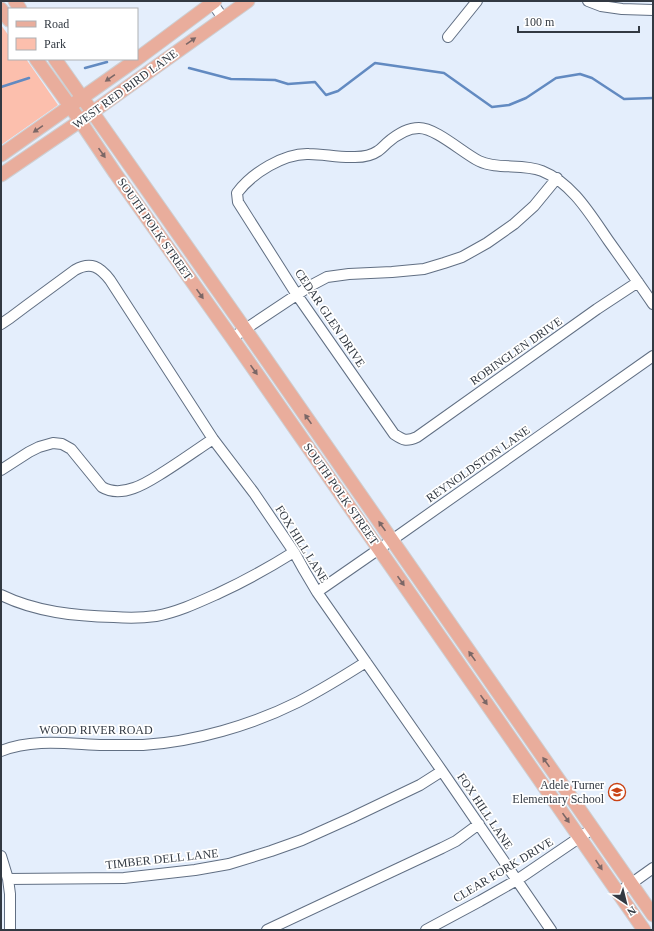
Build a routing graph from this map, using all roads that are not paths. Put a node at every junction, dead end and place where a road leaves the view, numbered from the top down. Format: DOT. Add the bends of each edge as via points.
graph roads {
  1 [pos="248,1"];
  2 [pos="476,1"];
  3 [pos="588,1"];
  4 [pos="213,2"];
  5 [pos="1,9"];
  6 [pos="653,10"];
  7 [pos="223,18"];
  8 [pos="8,19"];
  9 [pos="448,37"];
  10 [pos="138,58"];
  11 [pos="37,60"];
  12 [pos="56,60"];
  13 [pos="136,60"];
  14 [pos="82,98"];
  15 [pos="70,106"];
  16 [pos="92,111"];
  17 [pos="80,121"];
  18 [pos="1,155"];
  19 [pos="1,175"];
  20 [pos="557,178"];
  21 [pos="638,282"];
  22 [pos="297,295"];
  23 [pos="653,304"];
  24 [pos="1,324"];
  25 [pos="245,329"];
  26 [pos="232,338"];
  27 [pos="653,356"];
  28 [pos="213,439"];
  29 [pos="409,441"];
  30 [pos="1,470"];
  31 [pos="392,540"];
  32 [pos="379,549"];
  33 [pos="294,552"];
  34 [pos="317,592"];
  35 [pos="1,595"];
  36 [pos="366,662"];
  37 [pos="1,750"];
  38 [pos="442,771"];
  39 [pos="479,824"];
  40 [pos="592,829"];
  41 [pos="580,838"];
  42 [pos="1,856"];
  43 [pos="653,868"];
  44 [pos="8,879"];
  45 [pos="517,880"];
  46 [pos="631,884"];
  47 [pos="618,893"];
  48 [pos="653,915"];
  49 [pos="10,930"];
  50 [pos="267,930"];
  51 [pos="426,930"];
  52 [pos="551,930"];
  53 [pos="644,930"];
  1 -- 7 [label="main road, WEST RED BIRD LANE"];
  2 -- 9 [label="street"];
  3 -- 6 [label="street" via="622,9"];
  4 -- 7 [label="street"];
  4 -- 10 [label="main road, WEST RED BIRD LANE"];
  5 -- 8 [label="main road"];
  16 -- 7 [label="main road, WEST RED BIRD LANE, one-way"];
  11 -- 15 [label="main road, SOUTH POLK STREET"];
  12 -- 14 [label="main road, SOUTH POLK STREET"];
  13 -- 14 [label="main road, WEST RED BIRD LANE, one-way"];
  14 -- 15 [label="main road, WEST RED BIRD LANE"];
  14 -- 16 [label="main road, SOUTH POLK STREET"];
  15 -- 17 [label="main road, SOUTH POLK STREET"];
  15 -- 18 [label="main road, WEST RED BIRD LANE, one-way"];
  16 -- 17 [label="main road, WEST RED BIRD LANE"];
  16 -- 25 [label="main road, SOUTH POLK STREET"];
  17 -- 19 [label="main road, WEST RED BIRD LANE"];
  17 -- 26 [label="main road, SOUTH POLK STREET, one-way"];
  20 -- 21 [label="street" via="581,203"];
  20 -- 22 [label="street" via="534,206 514,224 462,257 424,269 327,277"];
  20 -- 22 [label="street, CEDAR GLEN DRIVE" via="541,170 481,162 435,133 418,128 396,136 378,151 364,156 308,154 292,156 267,167 244,184 237,193 238,202"];
  21 -- 23 [label="street"];
  21 -- 29 [label="street, ROBINGLEN DRIVE"];
  22 -- 25 [label="street"];
  22 -- 29 [label="street, CEDAR GLEN DRIVE" via="394,434"];
  24 -- 28 [label="street, FOX HILL LANE" via="75,270 95,267 110,280"];
  25 -- 26 [label="street"];
  31 -- 25 [label="main road, SOUTH POLK STREET, one-way"];
  26 -- 32 [label="main road, SOUTH POLK STREET, one-way"];
  27 -- 31 [label="street, REYNOLDSTON LANE"];
  28 -- 30 [label="street" via="142,485 123,491 107,490 102,487 71,449 62,444 53,443 34,450"];
  28 -- 33 [label="street, FOX HILL LANE"];
  31 -- 32 [label="street, REYNOLDSTON LANE"];
  40 -- 31 [label="main road, SOUTH POLK STREET, one-way"];
  32 -- 34 [label="street, REYNOLDSTON LANE"];
  32 -- 41 [label="main road, SOUTH POLK STREET, one-way"];
  33 -- 34 [label="street, FOX HILL LANE"];
  33 -- 35 [label="street" via="208,598 156,616 101,617 56,612"];
  34 -- 36 [label="street, FOX HILL LANE"];
  36 -- 37 [label="street, WOOD RIVER ROAD" via="298,702 221,731 155,744 34,743"];
  36 -- 38 [label="street, FOX HILL LANE"];
  38 -- 39 [label="street, FOX HILL LANE"];
  38 -- 44 [label="street, TIMBER DELL LANE" via="420,785 316,834 229,864 124,878"];
  39 -- 45 [label="street, FOX HILL LANE"];
  39 -- 50 [label="street" via="442,848"];
  40 -- 41 [label="street, CLEAR FORK DRIVE"];
  40 -- 46 [label="main road, SOUTH POLK STREET"];
  41 -- 45 [label="street, CLEAR FORK DRIVE"];
  41 -- 47 [label="main road, SOUTH POLK STREET, one-way"];
  42 -- 44 [label="street"];
  43 -- 46 [label="street"];
  44 -- 49 [label="street"];
  45 -- 51 [label="street, CLEAR FORK DRIVE"];
  45 -- 52 [label="street, FOX HILL LANE"];
  46 -- 47 [label="street"];
  46 -- 48 [label="main road, SOUTH POLK STREET"];
  47 -- 53 [label="main road, SOUTH POLK STREET"];
}
